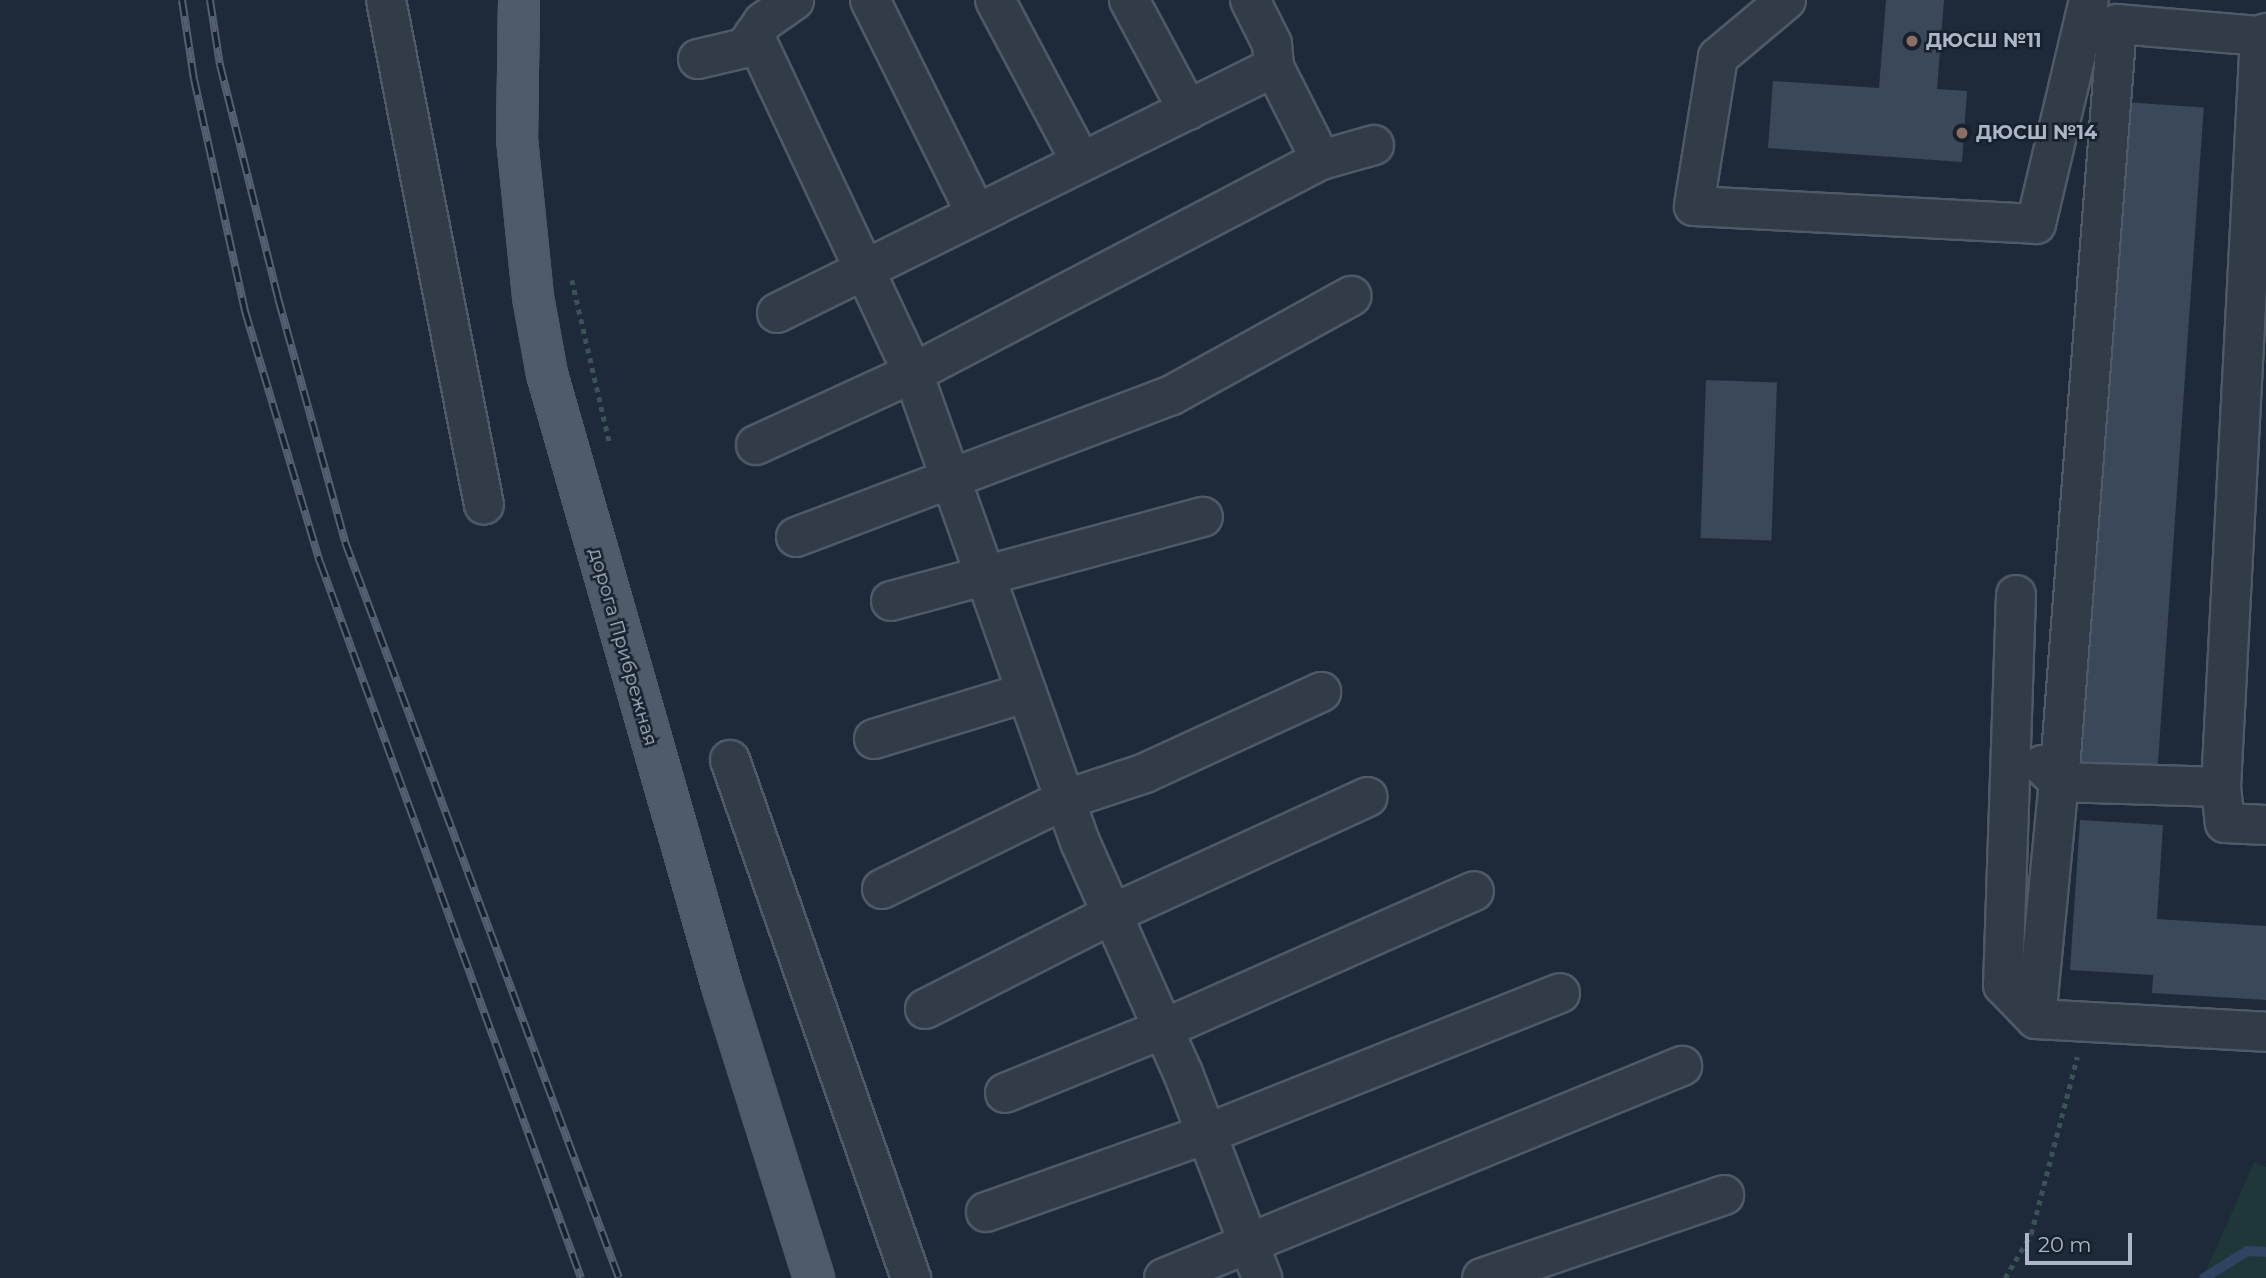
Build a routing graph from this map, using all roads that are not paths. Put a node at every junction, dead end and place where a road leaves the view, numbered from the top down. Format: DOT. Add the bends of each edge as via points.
graph roads {
  1 [pos="386,0"];
  2 [pos="519,0"];
  3 [pos="794,0"];
  4 [pos="870,0"];
  5 [pos="995,0"];
  6 [pos="1129,0"];
  7 [pos="1250,0"];
  8 [pos="1786,0"];
  9 [pos="2089,0"];
  10 [pos="2115,12"];
  11 [pos="2263,34"];
  12 [pos="754,35"];
  13 [pos="698,59"];
  14 [pos="1274,67"];
  15 [pos="1188,110"];
  16 [pos="1374,145"];
  17 [pos="1321,160"];
  18 [pos="1081,162"];
  19 [pos="976,214"];
  20 [pos="867,269"];
  21 [pos="1351,296"];
  22 [pos="777,313"];
  23 [pos="913,373"];
  24 [pos="756,444"];
  25 [pos="952,480"];
  26 [pos="484,505"];
  27 [pos="1203,517"];
  28 [pos="796,537"];
  29 [pos="984,575"];
  30 [pos="2015,595"];
  31 [pos="891,601"];
  32 [pos="634,685"];
  33 [pos="1024,692"];
  34 [pos="1321,692"];
  35 [pos="2011,734"];
  36 [pos="874,738"];
  37 [pos="730,761"];
  38 [pos="2059,782"];
  39 [pos="2221,787"];
  40 [pos="1368,797"];
  41 [pos="1064,800"];
  42 [pos="2266,825"];
  43 [pos="882,889"];
  44 [pos="1474,891"];
  45 [pos="1112,914"];
  46 [pos="1560,993"];
  47 [pos="925,1009"];
  48 [pos="2036,1019"];
  49 [pos="1163,1029"];
  50 [pos="2266,1032"];
  51 [pos="1682,1066"];
  52 [pos="1004,1093"];
  53 [pos="1206,1134"];
  54 [pos="1724,1195"];
  55 [pos="986,1212"];
  56 [pos="1256,1261"];
  57 [pos="787,1278"];
  58 [pos="814,1278"];
  59 [pos="911,1278"];
  60 [pos="1164,1278"];
  61 [pos="1482,1278"];
  1 -- 26 [label="lane"];
  2 -- 32 [label="main road, дорога Прибрежная" via="517,139 533,297 566,452"];
  3 -- 12 [label="lane" via="763,22"];
  4 -- 19 [label="lane"];
  5 -- 18 [label="lane"];
  6 -- 15 [label="lane"];
  7 -- 14 [label="lane" via="1272,44"];
  8 -- 9 [label="lane" via="1718,57 1694,206 2036,224"];
  10 -- 11 [label="lane"];
  10 -- 38 [label="lane"];
  11 -- 39 [label="lane"];
  12 -- 13 [label="lane" via="745,48"];
  12 -- 20 [label="lane"];
  14 -- 15 [label="lane"];
  14 -- 17 [label="lane"];
  15 -- 18 [label="lane"];
  16 -- 17 [label="lane"];
  17 -- 23 [label="lane"];
  18 -- 19 [label="lane"];
  19 -- 20 [label="lane"];
  20 -- 22 [label="lane"];
  20 -- 23 [label="lane"];
  21 -- 25 [label="lane" via="1172,395"];
  23 -- 24 [label="lane"];
  23 -- 25 [label="lane"];
  25 -- 28 [label="lane"];
  25 -- 29 [label="lane"];
  27 -- 29 [label="lane"];
  29 -- 31 [label="lane"];
  29 -- 33 [label="lane"];
  30 -- 35 [label="lane"];
  32 -- 57 [label="main road" via="710,1026"];
  32 -- 58 [label="main road, дорога Прибрежная"];
  33 -- 36 [label="lane"];
  33 -- 41 [label="lane"];
  34 -- 41 [label="lane" via="1145,773"];
  35 -- 38 [label="lane"];
  35 -- 48 [label="lane" via="2003,985"];
  37 -- 59 [label="lane"];
  38 -- 39 [label="lane"];
  38 -- 48 [label="lane"];
  39 -- 42 [label="lane" via="2225,822"];
  40 -- 45 [label="lane"];
  41 -- 43 [label="lane"];
  41 -- 45 [label="lane"];
  44 -- 49 [label="lane"];
  45 -- 47 [label="lane"];
  45 -- 49 [label="lane"];
  46 -- 53 [label="lane"];
  48 -- 50 [label="lane"];
  49 -- 52 [label="lane"];
  49 -- 53 [label="lane"];
  51 -- 56 [label="lane"];
  53 -- 55 [label="lane"];
  53 -- 56 [label="lane"];
  54 -- 61 [label="lane"];
  56 -- 60 [label="lane"];
}
